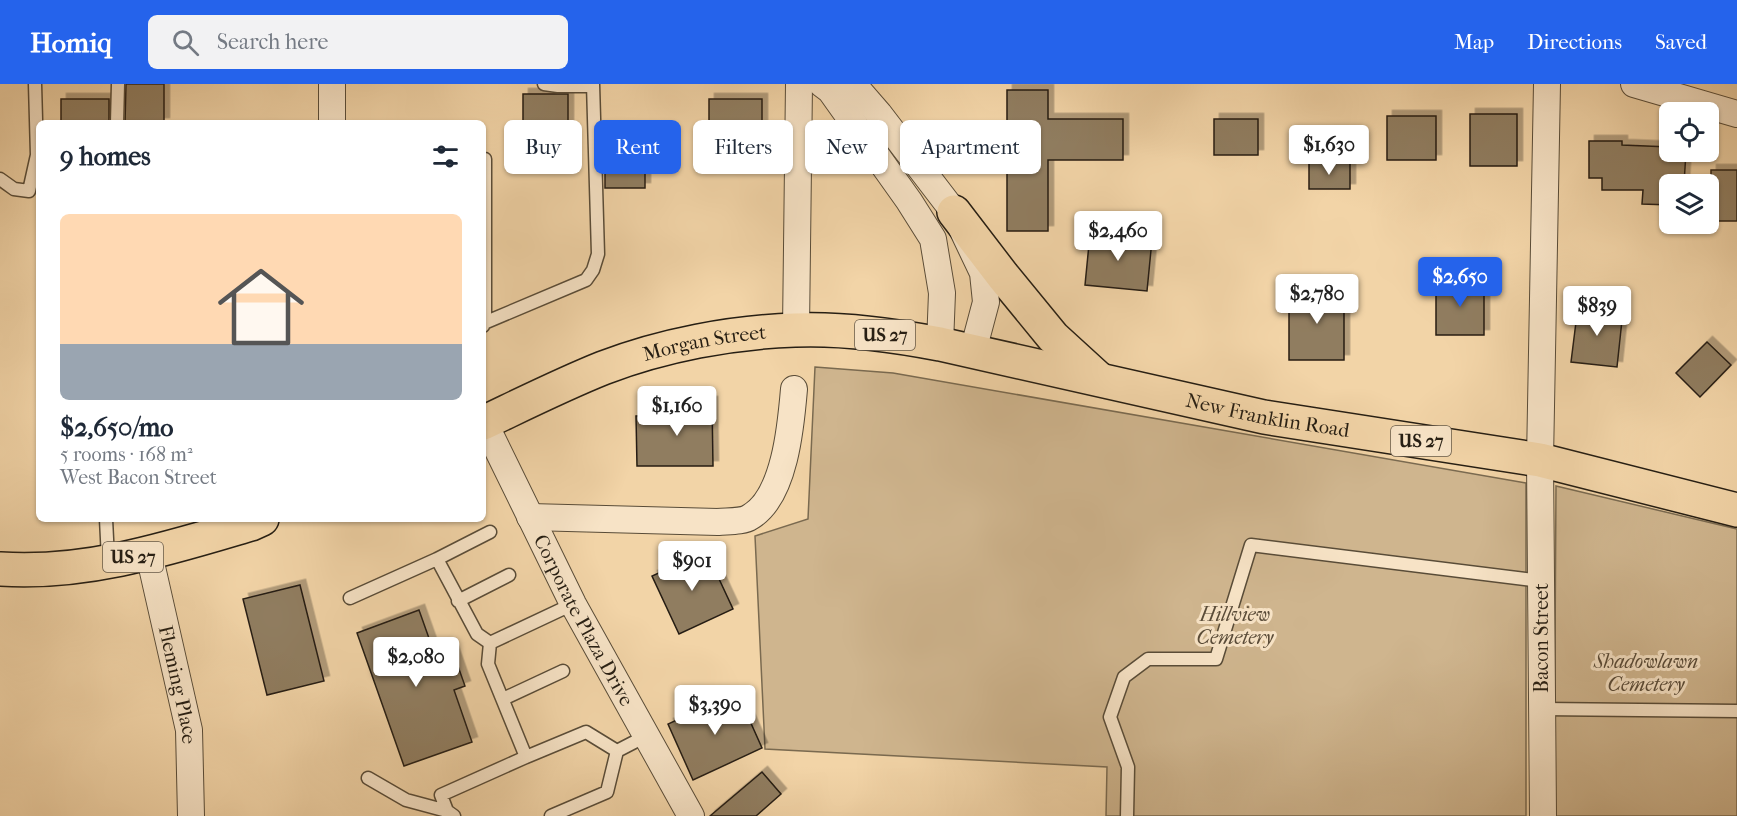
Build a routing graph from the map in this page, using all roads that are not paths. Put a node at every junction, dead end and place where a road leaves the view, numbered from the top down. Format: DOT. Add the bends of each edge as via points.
graph roads {
  1 [pos="35,84"];
  2 [pos="118,84"];
  3 [pos="332,84"];
  4 [pos="544,84"];
  5 [pos="799,84"];
  6 [pos="822,84"];
  7 [pos="853,84"];
  8 [pos="1547,84"];
  9 [pos="1634,84"];
  10 [pos="593,85"];
  11 [pos="1737,114"];
  12 [pos="36,120"];
  13 [pos="117,120"];
  14 [pos="332,120"];
  15 [pos="36,167"];
  16 [pos="0,179"];
  17 [pos="34,192"];
  18 [pos="954,212"];
  19 [pos="486,323"];
  20 [pos="796,330"];
  21 [pos="940,344"];
  22 [pos="973,351"];
  23 [pos="1103,382"];
  24 [pos="794,389"];
  25 [pos="486,421"];
  26 [pos="486,428"];
  27 [pos="1540,460"];
  28 [pos="1737,510"];
  29 [pos="530,517"];
  30 [pos="106,522"];
  31 [pos="255,522"];
  32 [pos="490,532"];
  33 [pos="149,554"];
  34 [pos="437,559"];
  35 [pos="108,560"];
  36 [pos="0,569"];
  37 [pos="509,575"];
  38 [pos="1541,581"];
  39 [pos="350,598"];
  40 [pos="458,601"];
  41 [pos="573,604"];
  42 [pos="490,643"];
  43 [pos="563,671"];
  44 [pos="503,699"];
  45 [pos="1542,709"];
  46 [pos="1737,711"];
  47 [pos="646,736"];
  48 [pos="617,751"];
  49 [pos="526,757"];
  50 [pos="368,778"];
  51 [pos="450,813"];
  52 [pos="191,816"];
  53 [pos="551,816"];
  54 [pos="691,816"];
  55 [pos="1127,816"];
  56 [pos="1542,816"];
  1 -- 12 [label="lane"];
  2 -- 13 [label="lane"];
  3 -- 14 [label="street"];
  4 -- 10 [label="lane"];
  5 -- 20 [label="street"];
  6 -- 21 [label="street" via="933,238 942,293"];
  7 -- 18 [label="street"];
  8 -- 27 [label="street, Bacon Street"];
  9 -- 11 [label="street"];
  10 -- 19 [label="lane" via="598,254 593,270 586,280"];
  15 -- 17 [label="lane"];
  16 -- 17 [label="lane" via="14,189"];
  18 -- 22 [label="street" via="983,273 986,302"];
  18 -- 23 [label="highway" via="1053,337"];
  20 -- 21 [label="highway, New Franklin Road / US 27" via="879,335"];
  20 -- 25 [label="highway, Morgan Street / US 27" via="721,338 644,356 604,368"];
  21 -- 22 [label="highway, New Franklin Road / US 27"];
  22 -- 23 [label="highway, New Franklin Road / US 27"];
  23 -- 27 [label="highway, New Franklin Road / US 27" via="1264,417"];
  24 -- 29 [label="street" via="787,447 777,480 768,500 749,518 718,522"];
  26 -- 29 [label="street, Corporate Plaza Drive"];
  27 -- 28 [label="highway, New Franklin Road / US 27"];
  27 -- 38 [label="street, Bacon Street"];
  29 -- 41 [label="street, Corporate Plaza Drive"];
  30 -- 35 [label="lane"];
  31 -- 33 [label="highway, US 27"];
  32 -- 34 [label="lane"];
  33 -- 35 [label="highway, US 27"];
  33 -- 52 [label="street, Fleming Place" via="189,730"];
  34 -- 39 [label="lane"];
  34 -- 40 [label="lane"];
  35 -- 36 [label="highway, US 27" via="59,568"];
  37 -- 40 [label="lane"];
  38 -- 45 [label="street, Bacon Street"];
  38 -- 55 [label="lane" via="1251,545 1216,659 1148,659 1124,677 1110,717 1128,767"];
  40 -- 42 [label="lane" via="477,634"];
  41 -- 42 [label="lane"];
  41 -- 47 [label="street, Corporate Plaza Drive"];
  42 -- 44 [label="lane" via="488,664"];
  43 -- 44 [label="lane"];
  44 -- 49 [label="lane"];
  45 -- 46 [label="lane"];
  45 -- 56 [label="street, Bacon Street"];
  47 -- 48 [label="lane"];
  47 -- 54 [label="street, Corporate Plaza Drive"];
  48 -- 49 [label="lane" via="586,732"];
  48 -- 53 [label="lane" via="607,792"];
  49 -- 51 [label="lane" via="441,795"];
  50 -- 51 [label="lane" via="406,800"];
}
